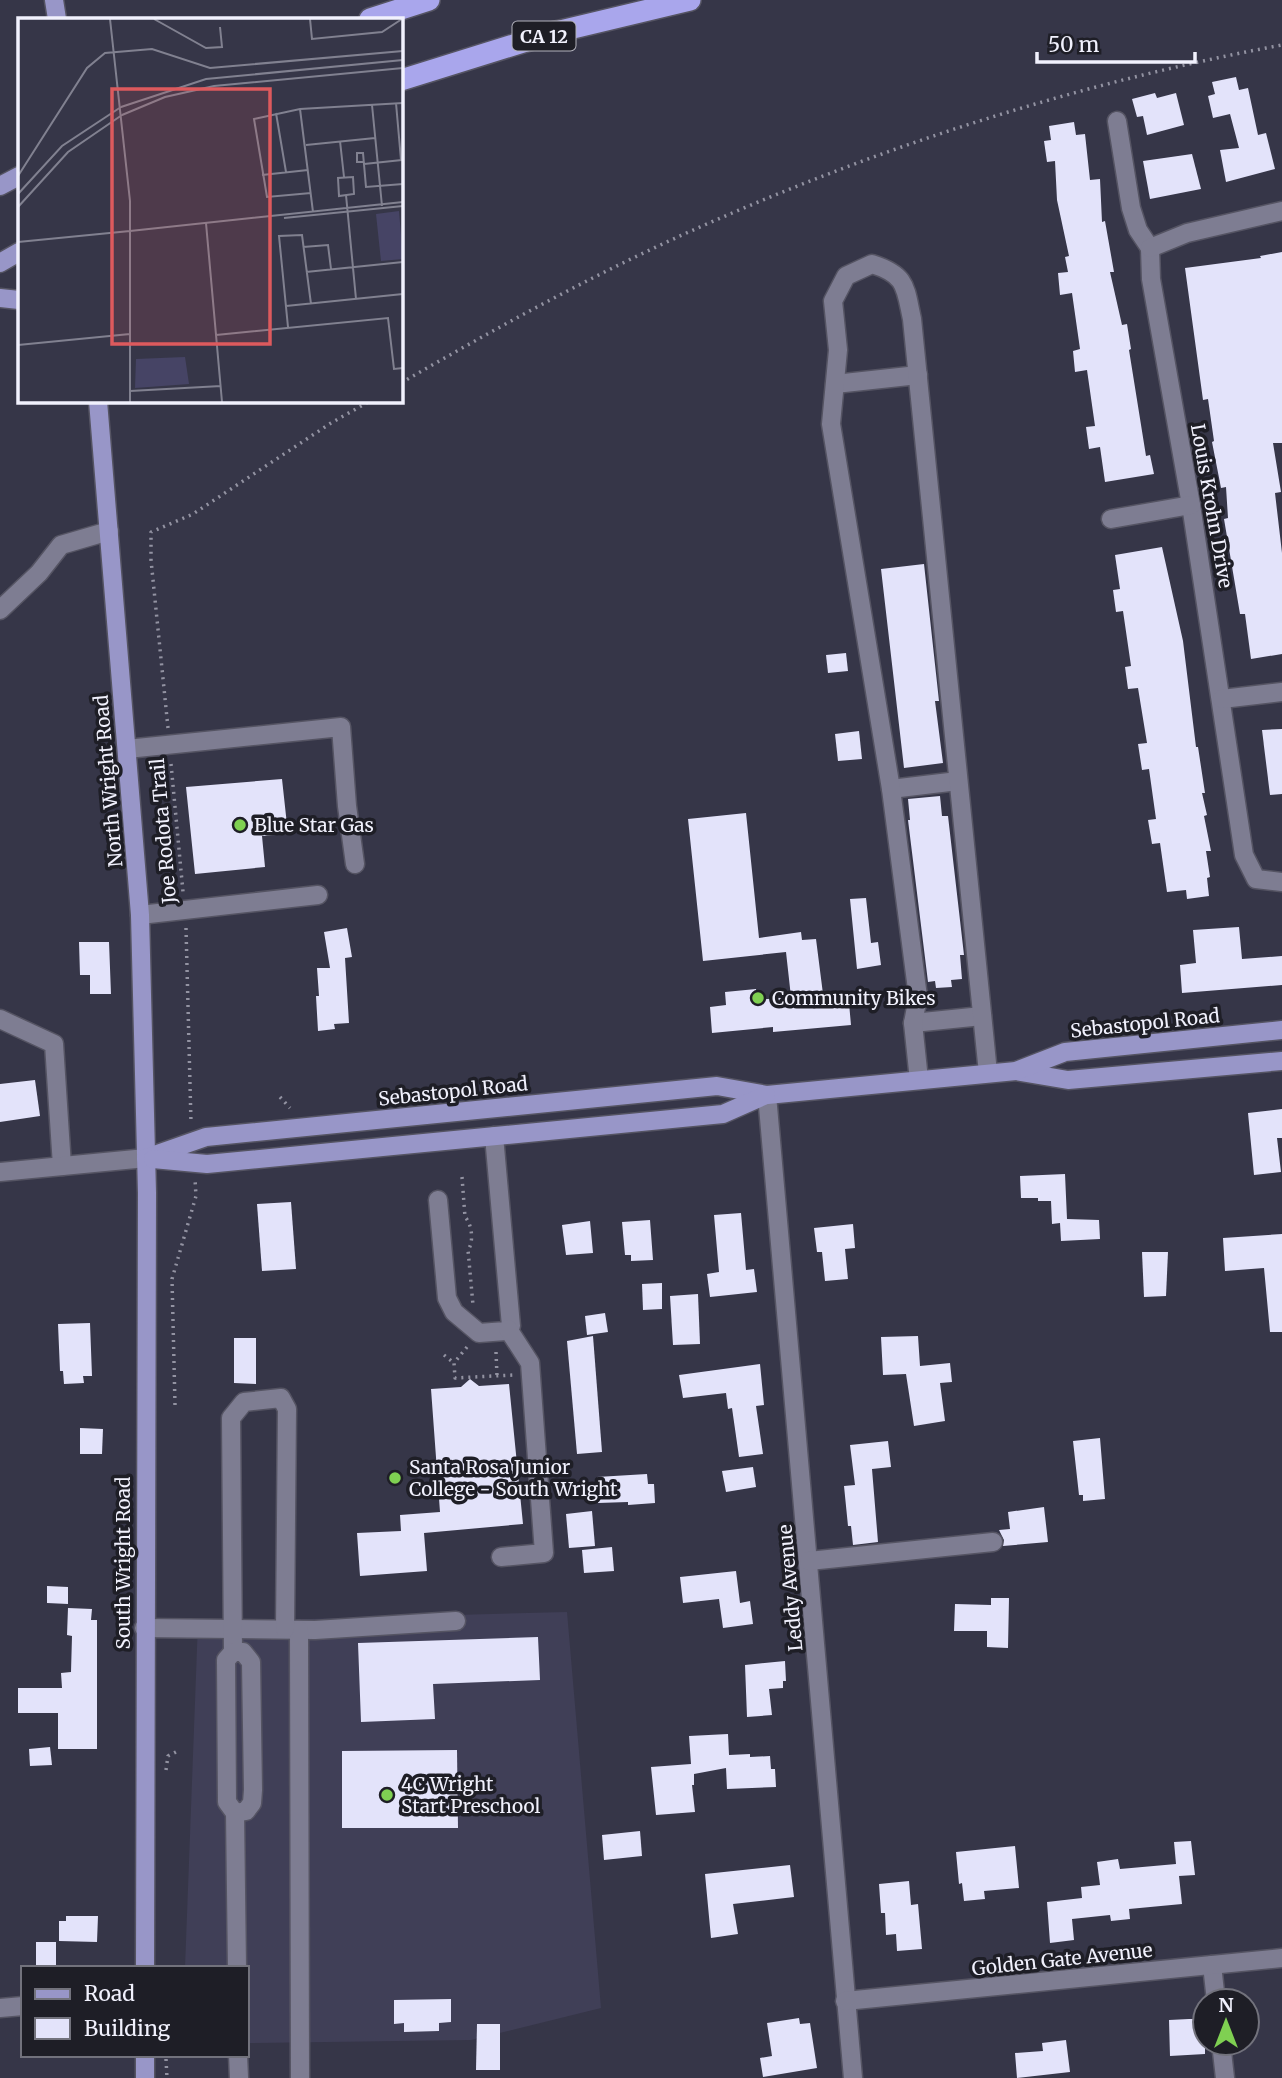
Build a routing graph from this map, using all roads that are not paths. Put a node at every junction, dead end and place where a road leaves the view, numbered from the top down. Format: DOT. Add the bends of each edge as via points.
graph roads {
  1 [pos="54,0"];
  2 [pos="429,0"];
  3 [pos="690,0"];
  4 [pos="57,18"];
  5 [pos="373,18"];
  6 [pos="402,80"];
  7 [pos="1116,121"];
  8 [pos="18,177"];
  9 [pos="0,186"];
  10 [pos="1282,211"];
  11 [pos="1150,248"];
  12 [pos="18,253"];
  13 [pos="0,263"];
  14 [pos="0,298"];
  15 [pos="18,300"];
  16 [pos="918,374"];
  17 [pos="835,384"];
  18 [pos="98,402"];
  19 [pos="1191,505"];
  20 [pos="1111,519"];
  21 [pos="109,531"];
  22 [pos="0,610"];
  23 [pos="1282,692"];
  24 [pos="1222,699"];
  25 [pos="127,749"];
  26 [pos="958,782"];
  27 [pos="891,789"];
  28 [pos="355,864"];
  29 [pos="1282,882"];
  30 [pos="318,895"];
  31 [pos="140,915"];
  32 [pos="982,1016"];
  33 [pos="0,1019"];
  34 [pos="913,1023"];
  35 [pos="1282,1030"];
  36 [pos="1282,1061"];
  37 [pos="1016,1070"];
  38 [pos="988,1073"];
  39 [pos="919,1080"];
  40 [pos="767,1095"];
  41 [pos="494,1136"];
  42 [pos="146,1158"];
  43 [pos="62,1166"];
  44 [pos="0,1172"];
  45 [pos="438,1200"];
  46 [pos="508,1329"];
  47 [pos="993,1542"];
  48 [pos="501,1557"];
  49 [pos="808,1560"];
  50 [pos="456,1621"];
  51 [pos="144,1628"];
  52 [pos="233,1628"];
  53 [pos="292,1630"];
  54 [pos="233,1652"];
  55 [pos="235,1813"];
  56 [pos="1282,1958"];
  57 [pos="1212,1965"];
  58 [pos="145,1966"];
  59 [pos="237,1966"];
  60 [pos="1214,1987"];
  61 [pos="845,2001"];
  62 [pos="21,2006"];
  63 [pos="0,2008"];
  64 [pos="145,2057"];
  65 [pos="238,2057"];
  66 [pos="1223,2057"];
  67 [pos="145,2078"];
  68 [pos="239,2078"];
  69 [pos="300,2078"];
  70 [pos="853,2078"];
  71 [pos="1225,2078"];
  1 -- 4 [label="main road"];
  2 -- 5 [label="highway"];
  3 -- 6 [label="highway, CA 12" via="552,33"];
  7 -- 11 [label="street" via="1131,208"];
  8 -- 9 [label="main road"];
  10 -- 11 [label="street" via="1187,233"];
  11 -- 19 [label="street, Louis Krohn Drive" via="1151,279"];
  12 -- 13 [label="main road"];
  14 -- 15 [label="main road"];
  16 -- 17 [label="street"];
  16 -- 17 [label="street" via="905,287 892,270 872,264 846,276 833,301 838,350"];
  16 -- 26 [label="street"];
  17 -- 27 [label="street" via="831,424"];
  18 -- 21 [label="main road, North Wright Road"];
  19 -- 20 [label="street"];
  19 -- 24 [label="street, Louis Krohn Drive"];
  21 -- 22 [label="street" via="61,545"];
  21 -- 25 [label="main road, North Wright Road"];
  23 -- 24 [label="street"];
  24 -- 29 [label="street, Louis Krohn Drive" via="1244,855 1256,879"];
  25 -- 28 [label="street" via="341,727"];
  25 -- 31 [label="main road, North Wright Road"];
  26 -- 27 [label="street"];
  26 -- 32 [label="street"];
  27 -- 34 [label="street" via="918,997"];
  30 -- 31 [label="street"];
  31 -- 42 [label="main road, North Wright Road"];
  32 -- 34 [label="street"];
  32 -- 38 [label="street"];
  33 -- 43 [label="street" via="54,1044"];
  34 -- 39 [label="street"];
  35 -- 37 [label="main road, Sebastopol Road" via="1065,1052"];
  36 -- 37 [label="main road, Sebastopol Road" via="1068,1080"];
  37 -- 38 [label="main road, Sebastopol Road"];
  38 -- 39 [label="main road, Sebastopol Road"];
  39 -- 40 [label="main road, Sebastopol Road"];
  40 -- 41 [label="main road, Sebastopol Road" via="723,1114"];
  40 -- 42 [label="main road, Sebastopol Road" via="717,1087 206,1137"];
  40 -- 49 [label="street, Leddy Avenue"];
  41 -- 42 [label="main road, Sebastopol Road" via="207,1164"];
  41 -- 46 [label="street"];
  42 -- 43 [label="street, Sebastopol Road"];
  42 -- 51 [label="main road, South Wright Road"];
  43 -- 44 [label="street, Sebastopol Road"];
  45 -- 46 [label="street" via="447,1298 454,1311 479,1334"];
  46 -- 48 [label="street" via="530,1363 544,1553"];
  47 -- 49 [label="street"];
  49 -- 61 [label="street, Leddy Avenue"];
  50 -- 53 [label="street"];
  51 -- 52 [label="street"];
  51 -- 58 [label="main road, South Wright Road"];
  52 -- 53 [label="street"];
  52 -- 53 [label="street" via="231,1418 244,1402 281,1398 287,1409"];
  52 -- 54 [label="street"];
  53 -- 69 [label="street"];
  54 -- 55 [label="street" via="226,1660 227,1802"];
  54 -- 55 [label="street" via="243,1652 251,1662 253,1739 252,1803 246,1811"];
  55 -- 59 [label="street"];
  56 -- 57 [label="street, Golden Gate Avenue"];
  57 -- 60 [label="street"];
  57 -- 61 [label="street, Golden Gate Avenue"];
  61 -- 70 [label="street, Leddy Avenue"];
  62 -- 63 [label="street"];
  64 -- 67 [label="main road"];
  65 -- 68 [label="street"];
  66 -- 71 [label="street"];
}
